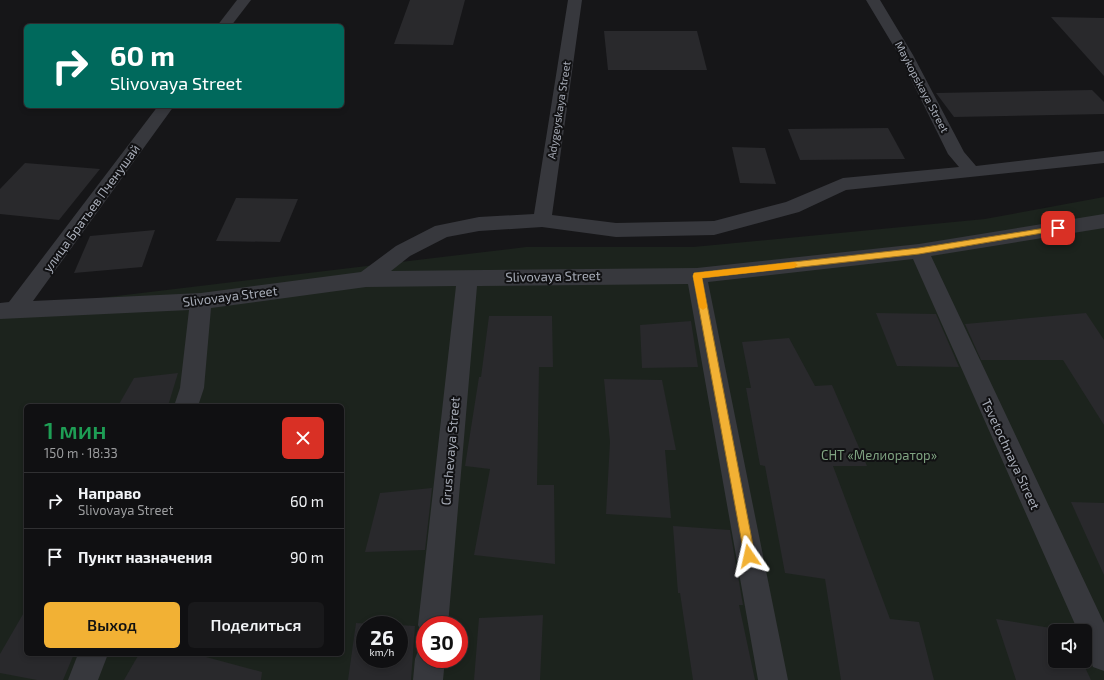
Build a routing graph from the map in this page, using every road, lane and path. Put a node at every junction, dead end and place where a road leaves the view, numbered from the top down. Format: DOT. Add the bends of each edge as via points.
graph roads {
  1 [pos="244,0"];
  2 [pos="575,0"];
  3 [pos="873,0"];
  4 [pos="226,24"];
  5 [pos="164,108"];
  6 [pos="1104,157"];
  7 [pos="972,172"];
  8 [pos="542,220"];
  9 [pos="1104,221"];
  10 [pos="919,251"];
  11 [pos="697,276"];
  12 [pos="466,278"];
  13 [pos="366,279"];
  14 [pos="201,301"];
  15 [pos="8,311"];
  16 [pos="187,404"];
  17 [pos="434,616"];
  18 [pos="92,656"];
  19 [pos="1104,656"];
  20 [pos="429,668"];
  21 [pos="83,680"];
  22 [pos="428,680"];
  23 [pos="772,680"];
  1 -- 4 [label="street"];
  2 -- 8 [label="street, Adygeyskaya Street"];
  3 -- 7 [label="street, Maykopskaya Street" via="906,55 957,154"];
  5 -- 15 [label="street, улица Братьев Пченушай"];
  6 -- 7 [label="street"];
  7 -- 8 [label="street" via="843,184 792,207 714,228 616,230"];
  8 -- 13 [label="street" via="479,224 442,231 403,251"];
  9 -- 10 [label="street, Slivovaya Street"];
  10 -- 11 [label="street, Slivovaya Street"];
  10 -- 19 [label="street, Tsvetochnaya Street"];
  11 -- 12 [label="street, Slivovaya Street"];
  11 -- 23 [label="street"];
  12 -- 13 [label="street, Slivovaya Street"];
  12 -- 17 [label="street, Grushevaya Street"];
  13 -- 14 [label="street, Slivovaya Street"];
  14 -- 15 [label="street, Slivovaya Street"];
  14 -- 16 [label="street" via="192,388"];
  18 -- 21 [label="street"];
  20 -- 22 [label="street"];
}
